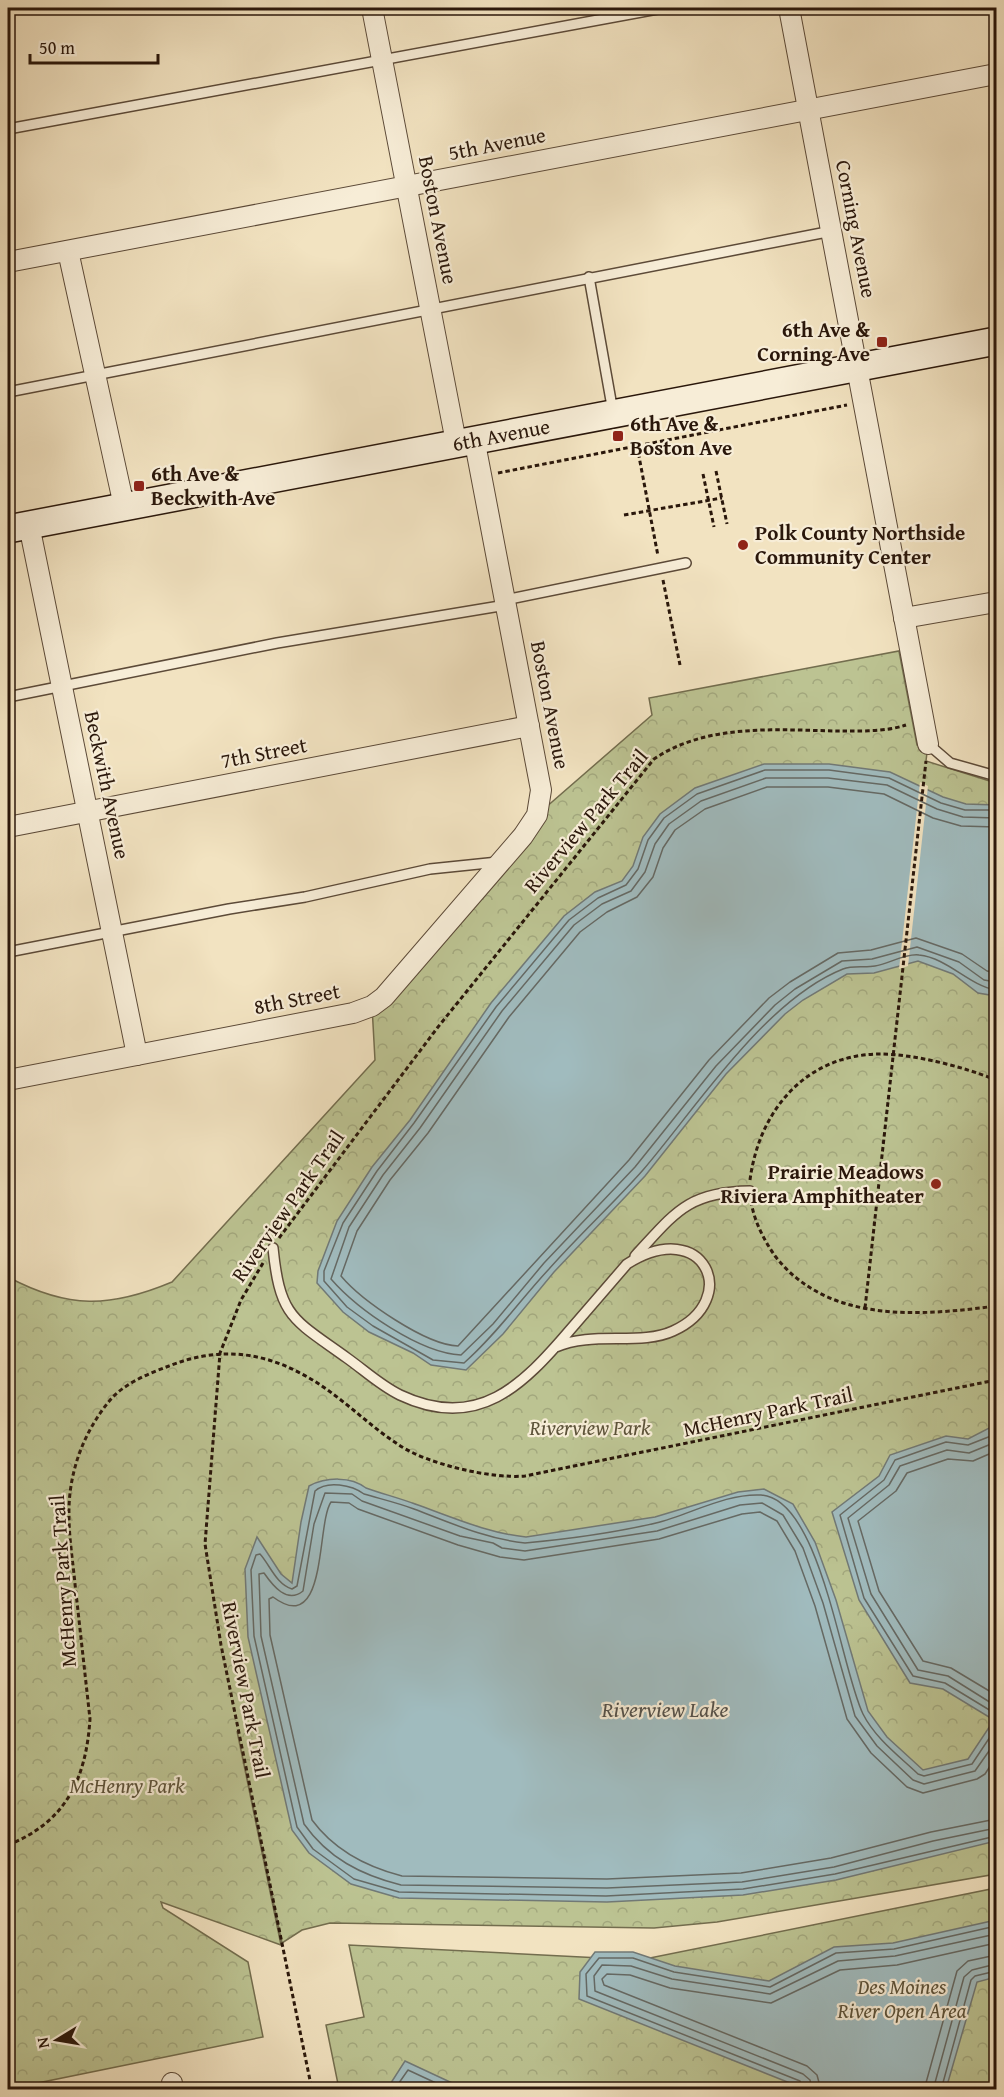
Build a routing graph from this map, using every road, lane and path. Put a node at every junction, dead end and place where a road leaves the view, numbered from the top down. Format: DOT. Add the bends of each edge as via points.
graph roads {
  1 [pos="372,8"];
  2 [pos="663,8"];
  3 [pos="789,8"];
  4 [pos="382,60"];
  5 [pos="996,74"];
  6 [pos="809,109"];
  7 [pos="8,129"];
  8 [pos="407,185"];
  9 [pos="832,231"];
  10 [pos="68,251"];
  11 [pos="8,262"];
  12 [pos="590,277"];
  13 [pos="430,308"];
  14 [pos="996,341"];
  15 [pos="857,368"];
  16 [pos="95,375"];
  17 [pos="8,392"];
  18 [pos="847,405"];
  19 [pos="614,414"];
  20 [pos="465,440"];
  21 [pos="716,471"];
  22 [pos="498,473"];
  23 [pos="703,474"];
  24 [pos="722,498"];
  25 [pos="708,500"];
  26 [pos="124,506"];
  27 [pos="624,515"];
  28 [pos="727,524"];
  29 [pos="18,527"];
  30 [pos="714,527"];
  31 [pos="686,563"];
  32 [pos="506,602"];
  33 [pos="996,602"];
  34 [pos="904,618"];
  35 [pos="62,686"];
  36 [pos="8,697"];
  37 [pos="908,724"];
  38 [pos="529,726"];
  39 [pos="927,752"];
  40 [pos="996,776"];
  41 [pos="87,812"];
  42 [pos="8,827"];
  43 [pos="523,836"];
  44 [pos="500,862"];
  45 [pos="112,932"];
  46 [pos="8,952"];
  47 [pos="137,1055"];
  48 [pos="893,1055"];
  49 [pos="8,1080"];
  50 [pos="996,1080"];
  51 [pos="750,1191"];
  52 [pos="273,1248"];
  53 [pos="627,1264"];
  54 [pos="996,1306"];
  55 [pos="865,1308"];
  56 [pos="556,1347"];
  57 [pos="220,1353"];
  58 [pos="996,1380"];
  59 [pos="8,1845"];
  60 [pos="312,2090"];
  1 -- 4 [label="street, Boston Avenue"];
  2 -- 4 [label="lane"];
  3 -- 6 [label="street, Corning Avenue"];
  4 -- 7 [label="lane"];
  4 -- 8 [label="street, Boston Avenue"];
  5 -- 6 [label="street, 5th Avenue"];
  6 -- 8 [label="street, 5th Avenue"];
  6 -- 9 [label="street, Corning Avenue"];
  8 -- 10 [label="street, 5th Avenue"];
  8 -- 13 [label="street, Boston Avenue"];
  9 -- 12 [label="lane"];
  9 -- 15 [label="street, Corning Avenue"];
  10 -- 11 [label="street, 5th Avenue"];
  10 -- 16 [label="street"];
  12 -- 13 [label="lane"];
  12 -- 19 [label="lane"];
  13 -- 16 [label="lane" via="311,335"];
  13 -- 20 [label="street, Boston Avenue"];
  14 -- 15 [label="main road, 6th Avenue"];
  15 -- 19 [label="main road, 6th Avenue"];
  15 -- 34 [label="street, Corning Avenue"];
  16 -- 17 [label="lane"];
  16 -- 26 [label="street"];
  18 -- 22 [label="path"];
  19 -- 20 [label="main road, 6th Avenue"];
  20 -- 26 [label="main road, 6th Avenue"];
  20 -- 32 [label="street, Boston Avenue"];
  21 -- 24 [label="path"];
  23 -- 25 [label="path"];
  24 -- 25 [label="path"];
  24 -- 28 [label="path"];
  25 -- 27 [label="path"];
  25 -- 30 [label="path"];
  26 -- 29 [label="main road, 6th Avenue"];
  29 -- 35 [label="street, Beckwith Avenue"];
  31 -- 32 [label="lane"];
  32 -- 35 [label="lane"];
  32 -- 38 [label="street, Boston Avenue"];
  33 -- 34 [label="street"];
  34 -- 39 [label="street, Corning Avenue"];
  35 -- 36 [label="lane"];
  35 -- 41 [label="street, Beckwith Avenue"];
  37 -- 52 [label="path, Riverview Park Trail" via="872,731 741,731 702,738 654,759 438,1027"];
  38 -- 41 [label="street, 7th Street"];
  38 -- 43 [label="street, Boston Avenue" via="541,790 537,814"];
  39 -- 40 [label="lane"];
  39 -- 48 [label="path"];
  41 -- 42 [label="street, 7th Street"];
  41 -- 45 [label="street, Beckwith Avenue"];
  43 -- 44 [label="street, 8th Street"];
  44 -- 45 [label="lane" via="430,868 305,897"];
  44 -- 47 [label="street, 8th Street" via="372,1006"];
  45 -- 46 [label="lane"];
  45 -- 47 [label="street, Beckwith Avenue"];
  47 -- 49 [label="street, 8th Street"];
  48 -- 50 [label="path" via="973,1071"];
  48 -- 51 [label="path" via="850,1057 810,1075 790,1091 768,1117 757,1143"];
  48 -- 55 [label="path"];
  51 -- 53 [label="lane" via="706,1195 690,1203 672,1216"];
  51 -- 55 [label="path" via="765,1242 786,1270 832,1301"];
  52 -- 56 [label="lane" via="279,1294 299,1324 398,1394 419,1402 456,1407 492,1400 524,1381"];
  52 -- 57 [label="path, Riverview Park Trail" via="241,1300"];
  53 -- 56 [label="lane"];
  53 -- 56 [label="lane" via="662,1248 682,1248 699,1258 706,1271 706,1305 672,1332 584,1339"];
  54 -- 55 [label="path" via="918,1313"];
  57 -- 58 [label="path, McHenry Park Trail" via="254,1356 286,1366 315,1382 400,1446 428,1458 503,1478"];
  57 -- 59 [label="path, McHenry Park Trail" via="191,1358 143,1377 112,1398 80,1452 71,1483 69,1517 90,1719 88,1752 77,1783 64,1804 44,1825"];
  57 -- 60 [label="path, Riverview Park Trail" via="206,1511 208,1574"];
}
